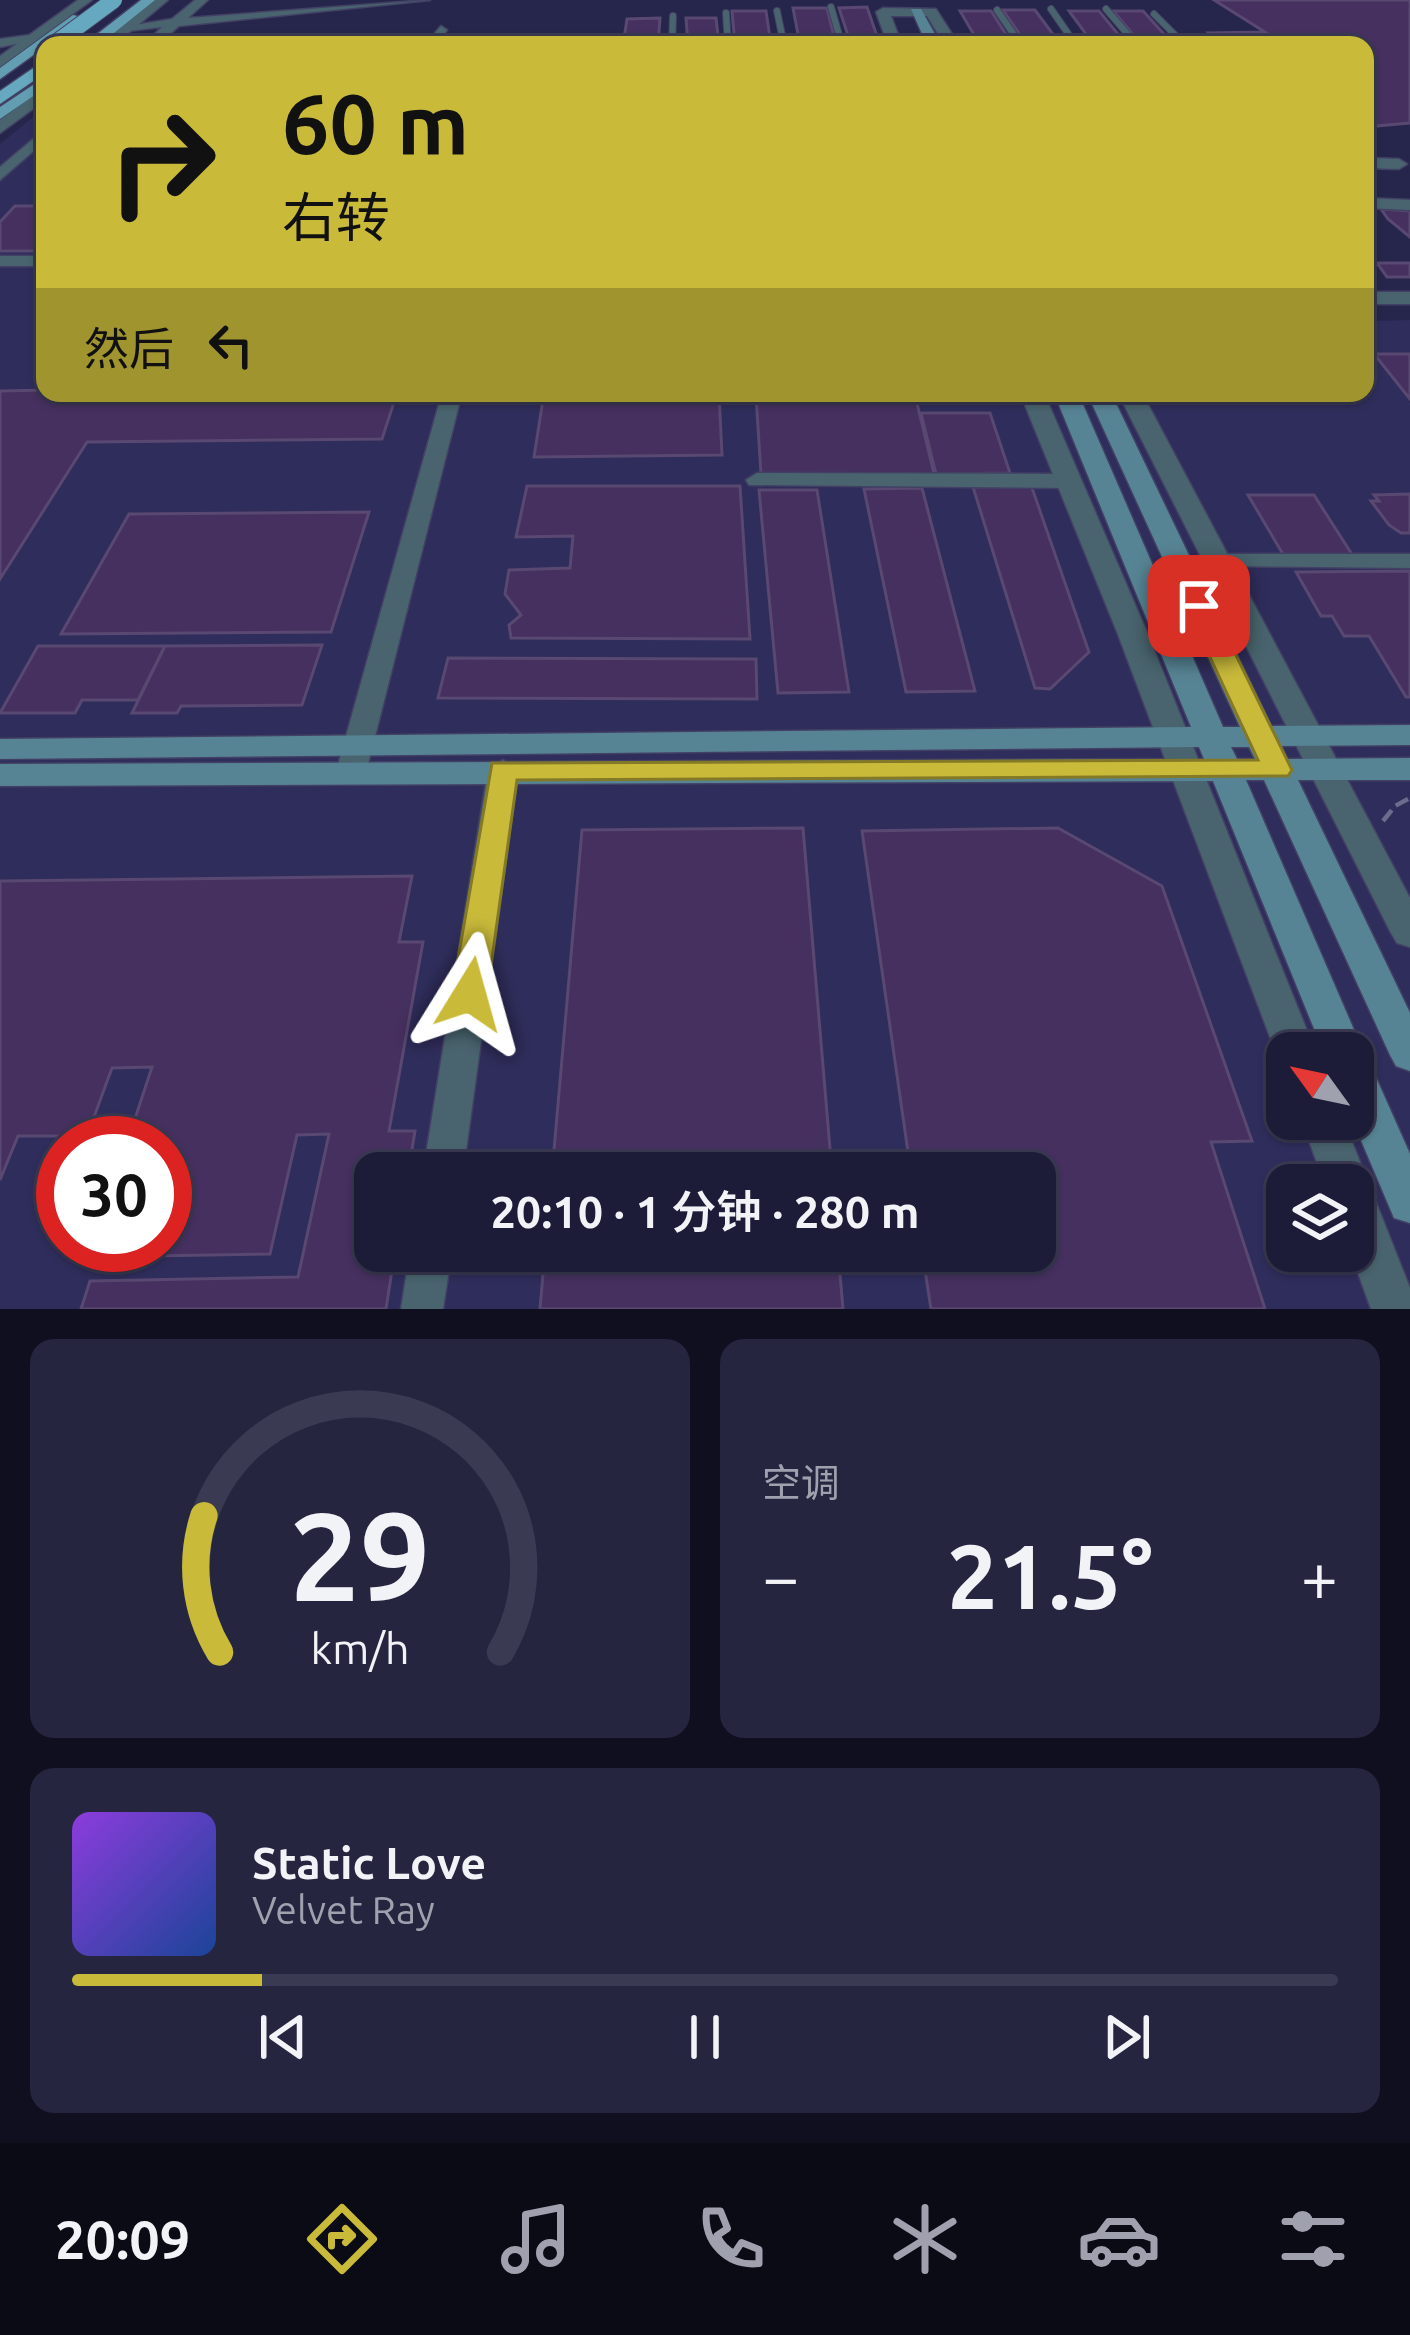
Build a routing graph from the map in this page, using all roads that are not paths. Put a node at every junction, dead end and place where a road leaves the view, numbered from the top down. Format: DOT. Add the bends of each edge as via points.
graph roads {
  1 [pos="86,0"];
  2 [pos="102,0"];
  3 [pos="114,0"];
  4 [pos="132,0"];
  5 [pos="149,0"];
  6 [pos="163,0"];
  7 [pos="202,0"];
  8 [pos="424,0"];
  9 [pos="831,7"];
  10 [pos="1051,9"];
  11 [pos="1106,9"];
  12 [pos="777,10"];
  13 [pos="997,10"];
  14 [pos="913,12"];
  15 [pos="726,13"];
  16 [pos="1154,14"];
  17 [pos="673,16"];
  18 [pos="174,24"];
  19 [pos="128,27"];
  20 [pos="441,30"];
  21 [pos="48,36"];
  22 [pos="53,36"];
  23 [pos="65,36"];
  24 [pos="84,36"];
  25 [pos="102,36"];
  26 [pos="116,36"];
  27 [pos="160,36"];
  28 [pos="437,36"];
  29 [pos="672,36"];
  30 [pos="727,36"];
  31 [pos="782,36"];
  32 [pos="839,36"];
  33 [pos="892,36"];
  34 [pos="914,36"];
  35 [pos="928,36"];
  36 [pos="941,36"];
  37 [pos="1015,36"];
  38 [pos="1070,36"];
  39 [pos="1129,36"];
  40 [pos="1176,36"];
  41 [pos="0,43"];
  42 [pos="36,44"];
  43 [pos="36,45"];
  44 [pos="36,47"];
  45 [pos="36,49"];
  46 [pos="0,63"];
  47 [pos="36,72"];
  48 [pos="0,75"];
  49 [pos="0,85"];
  50 [pos="36,88"];
  51 [pos="0,99"];
  52 [pos="36,99"];
  53 [pos="36,107"];
  54 [pos="25,108"];
  55 [pos="0,114"];
  56 [pos="0,128"];
  57 [pos="36,142"];
  58 [pos="1374,164"];
  59 [pos="1399,164"];
  60 [pos="0,176"];
  61 [pos="1374,203"];
  62 [pos="1410,205"];
  63 [pos="0,261"];
  64 [pos="36,261"];
  65 [pos="1374,298"];
  66 [pos="1410,298"];
  67 [pos="1410,308"];
  68 [pos="1374,309"];
  69 [pos="450,402"];
  70 [pos="1036,402"];
  71 [pos="1070,402"];
  72 [pos="1103,402"];
  73 [pos="1135,402"];
  74 [pos="757,480"];
  75 [pos="1070,481"];
  76 [pos="1220,561"];
  77 [pos="1410,561"];
  78 [pos="1172,734"];
  79 [pos="1207,734"];
  80 [pos="1259,734"];
  81 [pos="1308,734"];
  82 [pos="1410,735"];
  83 [pos="0,749"];
  84 [pos="354,759"];
  85 [pos="1184,769"];
  86 [pos="1222,769"];
  87 [pos="1410,769"];
  88 [pos="503,770"];
  89 [pos="1277,770"];
  90 [pos="1327,770"];
  91 [pos="0,775"];
  92 [pos="1410,933"];
  93 [pos="1288,1032"];
  94 [pos="1336,1032"];
  95 [pos="1410,1054"];
  96 [pos="1374,1121"];
  97 [pos="446,1152"];
  98 [pos="1410,1204"];
  99 [pos="1374,1255"];
  100 [pos="428,1272"];
  101 [pos="422,1309"];
  102 [pos="1395,1309"];
  1 -- 21 [label="street"];
  2 -- 22 [label="main road"];
  3 -- 23 [label="highway, bridge"];
  4 -- 24 [label="highway"];
  5 -- 25 [label="main road"];
  6 -- 19 [label="street"];
  7 -- 18 [label="street"];
  8 -- 18 [label="street"];
  9 -- 32 [label="lane"];
  10 -- 38 [label="lane"];
  11 -- 39 [label="lane"];
  12 -- 31 [label="lane"];
  13 -- 37 [label="lane"];
  14 -- 33 [label="street" via="883,13"];
  14 -- 34 [label="main road"];
  14 -- 35 [label="main road"];
  14 -- 36 [label="street"];
  15 -- 30 [label="lane"];
  16 -- 40 [label="lane"];
  17 -- 29 [label="lane"];
  18 -- 19 [label="street"];
  18 -- 27 [label="street"];
  19 -- 26 [label="street"];
  20 -- 28 [label="street"];
  41 -- 42 [label="street"];
  43 -- 46 [label="street"];
  44 -- 49 [label="highway"];
  45 -- 48 [label="main road"];
  47 -- 51 [label="highway"];
  50 -- 55 [label="main road"];
  52 -- 54 [label="street"];
  53 -- 54 [label="street"];
  54 -- 56 [label="street"];
  57 -- 60 [label="street"];
  58 -- 59 [label="street"];
  61 -- 62 [label="street"];
  63 -- 64 [label="street"];
  65 -- 66 [label="street"];
  67 -- 68 [label="street"];
  69 -- 84 [label="street"];
  70 -- 75 [label="street"];
  71 -- 79 [label="main road"];
  72 -- 80 [label="main road"];
  73 -- 76 [label="street"];
  74 -- 75 [label="street"];
  75 -- 78 [label="street"];
  76 -- 77 [label="street"];
  76 -- 81 [label="street"];
  78 -- 79 [label="main road"];
  78 -- 84 [label="main road"];
  78 -- 85 [label="street"];
  79 -- 80 [label="main road"];
  79 -- 86 [label="main road"];
  80 -- 81 [label="main road"];
  80 -- 89 [label="main road"];
  81 -- 82 [label="main road"];
  81 -- 90 [label="street"];
  83 -- 84 [label="main road"];
  84 -- 88 [label="main road"];
  84 -- 91 [label="main road"];
  85 -- 86 [label="main road"];
  85 -- 88 [label="main road"];
  85 -- 93 [label="street"];
  86 -- 89 [label="main road"];
  86 -- 94 [label="main road"];
  87 -- 90 [label="main road"];
  88 -- 97 [label="street"];
  89 -- 90 [label="main road"];
  89 -- 95 [label="main road"];
  90 -- 92 [label="street"];
  96 -- 98 [label="main road"];
  99 -- 102 [label="street"];
  100 -- 101 [label="street"];
}
